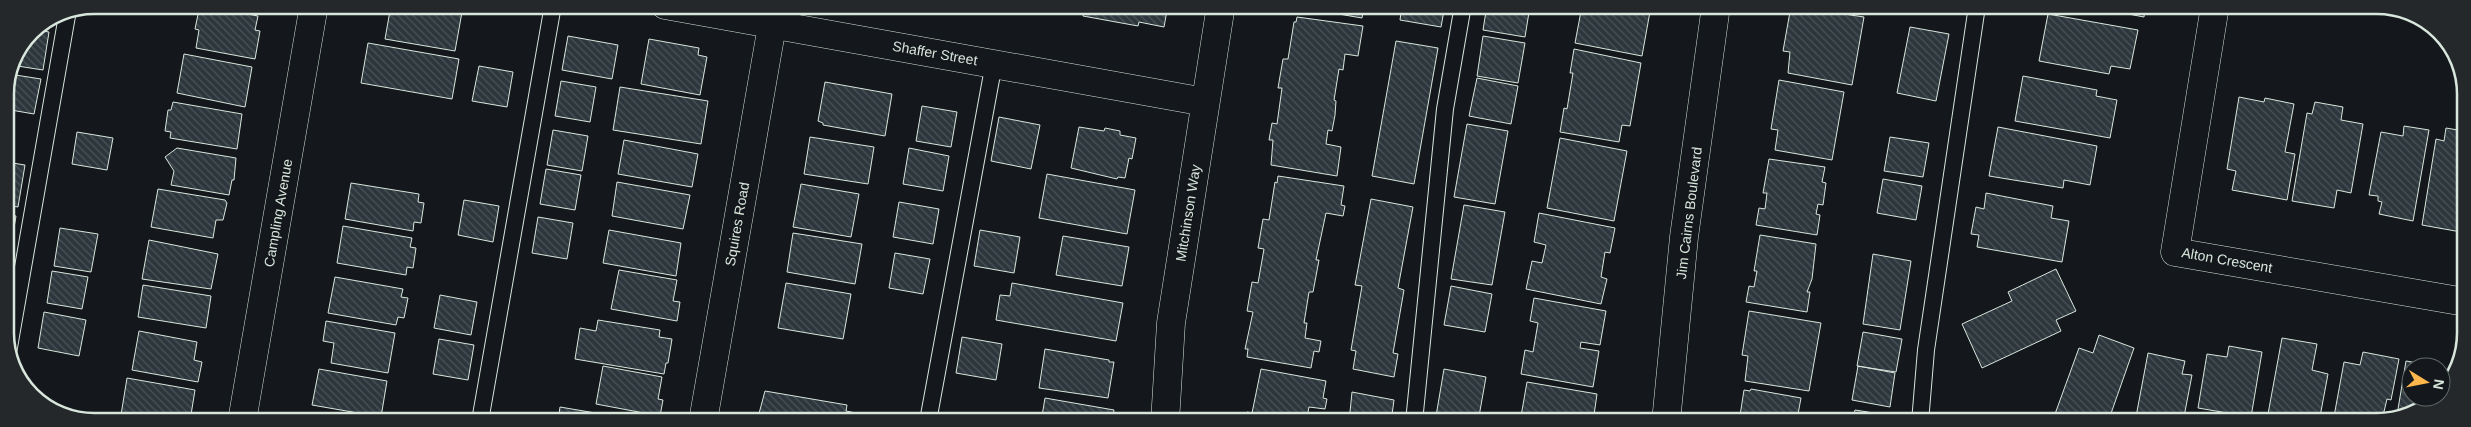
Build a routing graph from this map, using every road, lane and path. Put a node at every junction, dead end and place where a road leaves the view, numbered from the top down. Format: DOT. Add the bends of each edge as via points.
graph roads {
  1 [pos="312,14"];
  2 [pos="551,14"];
  3 [pos="711,14"];
  4 [pos="1220,14"];
  5 [pos="1462,14"];
  6 [pos="1715,14"];
  7 [pos="1976,14"];
  8 [pos="2214,14"];
  9 [pos="66,19"];
  10 [pos="772,26"];
  11 [pos="994,63"];
  12 [pos="1206,102"];
  13 [pos="2457,301"];
  14 [pos="14,320"];
  15 [pos="243,413"];
  16 [pos="481,413"];
  17 [pos="704,413"];
  18 [pos="930,413"];
  19 [pos="1165,413"];
  20 [pos="1415,413"];
  21 [pos="1667,413"];
  22 [pos="1921,413"];
  1 -- 15 [label="street, Campling Avenue"];
  2 -- 16 [label="lane"];
  3 -- 10 [label="street, Shaffer Street"];
  4 -- 12 [label="street, Mitchinson Way"];
  5 -- 20 [label="lane" via="1445,109"];
  6 -- 21 [label="street, Jim Cairns Boulevard" via="1684,237"];
  7 -- 22 [label="lane" via="1928,340"];
  8 -- 13 [label="street, Alton Crescent" via="2175,252"];
  9 -- 14 [label="lane"];
  10 -- 11 [label="street, Shaffer Street"];
  10 -- 17 [label="street, Squires Road"];
  11 -- 12 [label="street, Shaffer Street"];
  11 -- 18 [label="lane"];
  12 -- 19 [label="street, Mitchinson Way" via="1170,323"];
}
